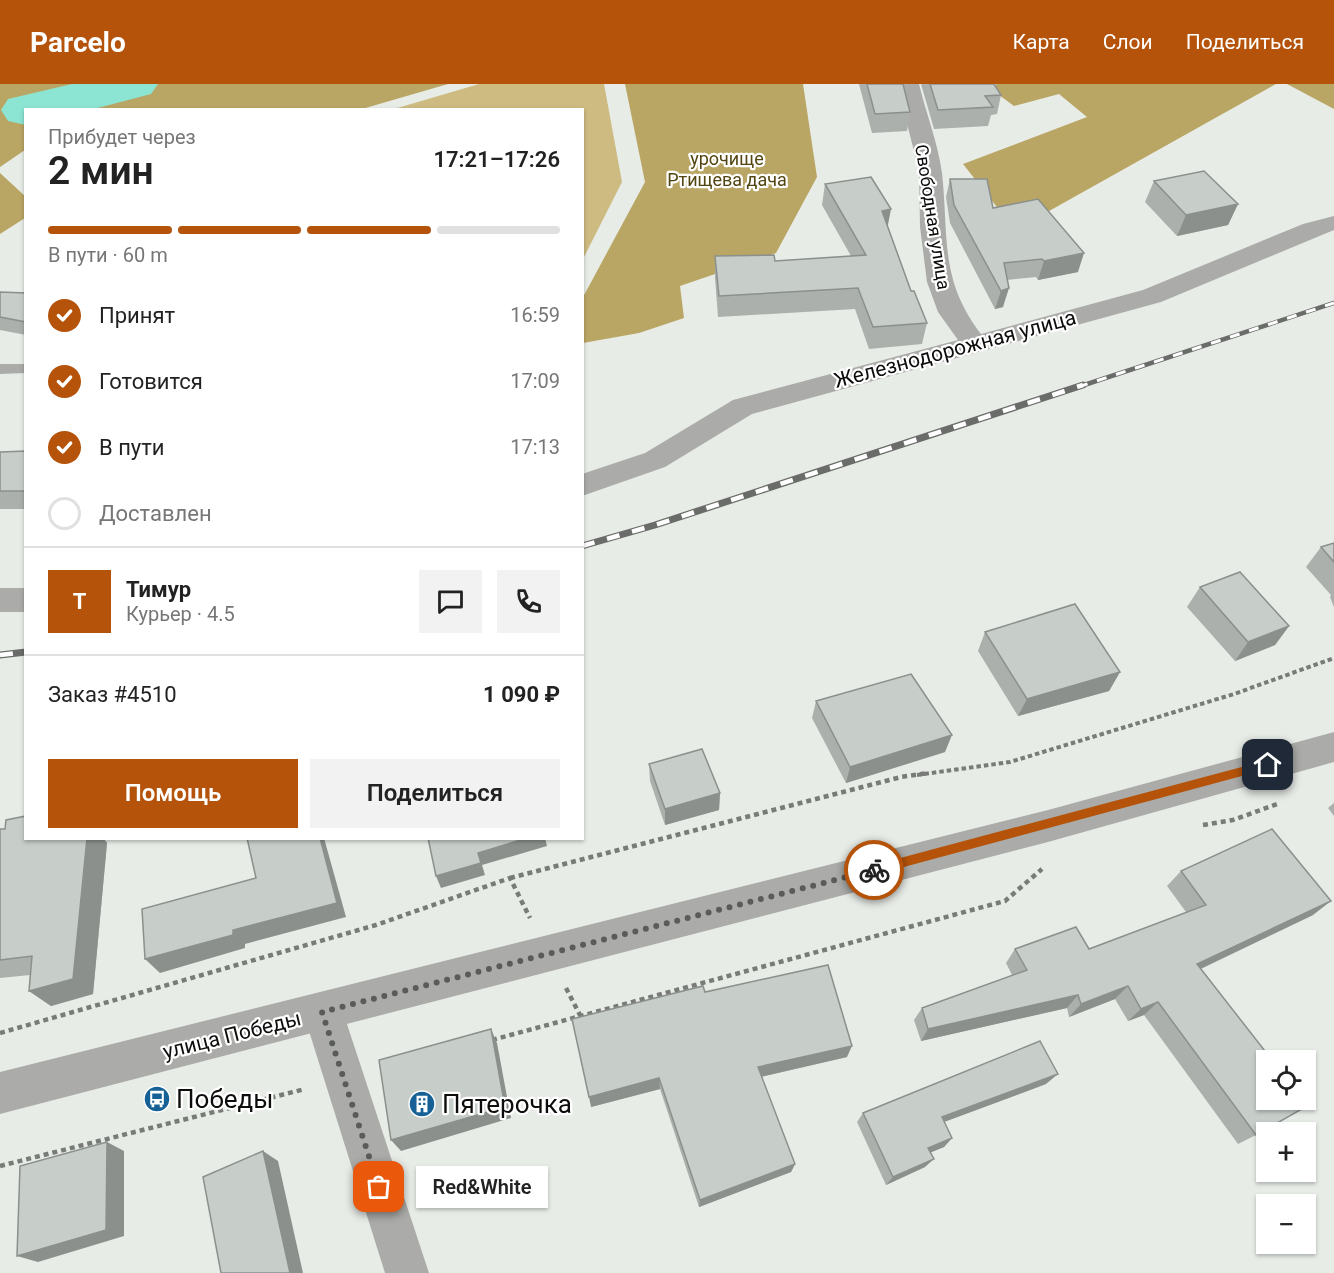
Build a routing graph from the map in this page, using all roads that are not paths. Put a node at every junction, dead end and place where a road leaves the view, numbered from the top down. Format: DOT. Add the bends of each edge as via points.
graph roads {
  1 [pos="909,84"];
  2 [pos="1334,223"];
  3 [pos="974,343"];
  4 [pos="24,368"];
  5 [pos="0,369"];
  6 [pos="584,484"];
  7 [pos="0,600"];
  8 [pos="24,600"];
  9 [pos="1334,747"];
  10 [pos="322,1012"];
  11 [pos="0,1093"];
  12 [pos="407,1273"];
  1 -- 3 [label="street, Свободная улица" via="930,171 932,227 940,282 951,312"];
  2 -- 3 [label="street, Железнодорожная улица" via="1152,296"];
  3 -- 6 [label="street, Железнодорожная улица" via="743,407 655,460"];
  4 -- 5 [label="lane"];
  7 -- 8 [label="street"];
  9 -- 10 [label="street, улица Победы" via="1048,826"];
  10 -- 11 [label="street, улица Победы"];
  10 -- 12 [label="street"];
}
